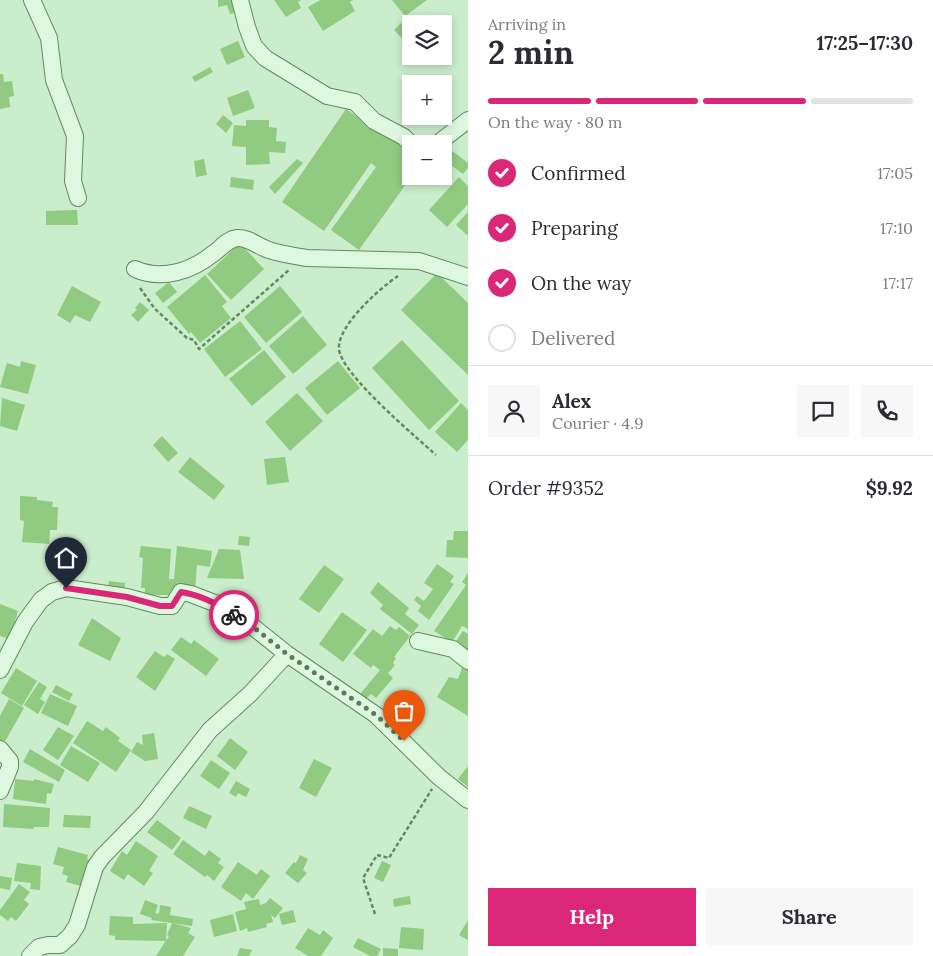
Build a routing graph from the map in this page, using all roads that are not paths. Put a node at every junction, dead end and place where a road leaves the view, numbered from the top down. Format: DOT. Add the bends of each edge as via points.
graph roads {
  1 [pos="32,0"];
  2 [pos="240,0"];
  3 [pos="468,120"];
  4 [pos="449,135"];
  5 [pos="402,136"];
  6 [pos="78,198"];
  7 [pos="135,270"];
  8 [pos="468,277"];
  9 [pos="418,641"];
  10 [pos="287,654"];
  11 [pos="468,661"];
  12 [pos="0,670"];
  13 [pos="0,749"];
  14 [pos="0,791"];
  15 [pos="468,800"];
  16 [pos="30,956"];
  1 -- 6 [label="street" via="49,38 54,80 75,136 73,180"];
  2 -- 5 [label="street" via="254,46 265,58 328,96 355,102 374,121"];
  3 -- 4 [label="street"];
  7 -- 8 [label="street" via="159,275 178,272 198,264 232,239 240,238 268,250 307,258 419,261"];
  9 -- 11 [label="street" via="453,649"];
  10 -- 12 [label="street" via="224,608 191,594 181,592 172,606 160,606 127,597 66,588 41,600"];
  10 -- 15 [label="street" via="376,715 439,777"];
  10 -- 16 [label="street" via="210,730 146,812 102,857 95,867 77,925 70,936 60,944 39,948"];
  13 -- 14 [label="street" via="10,760 10,767"];
}
